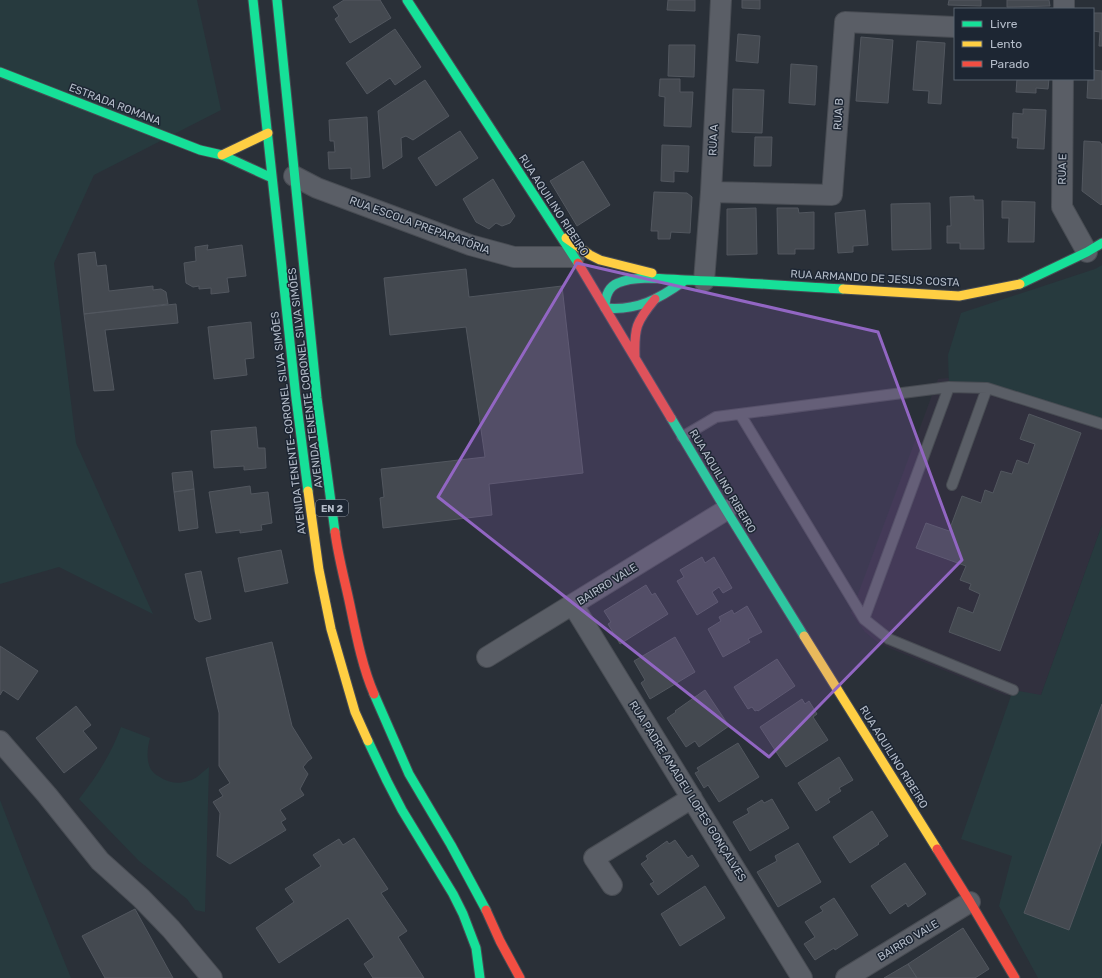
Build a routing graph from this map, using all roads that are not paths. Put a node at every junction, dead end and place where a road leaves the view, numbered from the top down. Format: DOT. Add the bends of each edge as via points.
graph roads {
  1 [pos="254,0"];
  2 [pos="277,0"];
  3 [pos="407,0"];
  4 [pos="721,0"];
  5 [pos="954,27"];
  6 [pos="0,72"];
  7 [pos="1064,80"];
  8 [pos="268,133"];
  9 [pos="222,155"];
  10 [pos="294,176"];
  11 [pos="272,178"];
  12 [pos="710,192"];
  13 [pos="558,231"];
  14 [pos="1095,247"];
  15 [pos="574,257"];
  16 [pos="684,281"];
  17 [pos="704,281"];
  18 [pos="655,299"];
  19 [pos="605,308"];
  20 [pos="635,357"];
  21 [pos="949,387"];
  22 [pos="987,388"];
  23 [pos="740,414"];
  24 [pos="1102,424"];
  25 [pos="682,437"];
  26 [pos="952,485"];
  27 [pos="726,510"];
  28 [pos="573,605"];
  29 [pos="864,619"];
  30 [pos="487,657"];
  31 [pos="1013,690"];
  32 [pos="0,741"];
  33 [pos="692,798"];
  34 [pos="612,885"];
  35 [pos="970,902"];
  36 [pos="212,978"];
  37 [pos="480,978"];
  38 [pos="520,978"];
  39 [pos="802,978"];
  40 [pos="846,978"];
  41 [pos="1014,978"];
  1 -- 8 [label="street, AVENIDA TENENTE-CORONEL SILVA SIMÕES / EN 2"];
  2 -- 10 [label="street, AVENIDA TENENTE CORONEL SILVA SIMÕES / EN 2"];
  3 -- 13 [label="street, RUA AQUILINO RIBEIRO"];
  4 -- 12 [label="street, RUA A"];
  5 -- 12 [label="street, RUA B" via="845,22 832,196"];
  6 -- 9 [label="street, ESTRADA ROMANA" via="200,150"];
  7 -- 14 [label="street, RUA E" via="1062,207"];
  8 -- 9 [label="street"];
  8 -- 11 [label="street, AVENIDA TENENTE-CORONEL SILVA SIMÕES / EN 2"];
  9 -- 11 [label="street, ESTRADA ROMANA"];
  10 -- 15 [label="street, RUA ESCOLA PREPARATÓRIA" via="317,188 470,245 514,257"];
  10 -- 38 [label="street, AVENIDA TENENTE CORONEL SILVA SIMÕES / EN 2" via="317,398 337,546 365,667 409,774 459,858"];
  11 -- 37 [label="street, AVENIDA TENENTE-CORONEL SILVA SIMÕES / EN 2" via="308,493 322,592 331,629 356,712 402,810 463,914 476,948"];
  12 -- 17 [label="street, RUA A"];
  13 -- 15 [label="street, RUA AQUILINO RIBEIRO"];
  13 -- 16 [label="street" via="600,260"];
  14 -- 17 [label="street, RUA ARMANDO DE JESUS COSTA" via="1018,285 959,296"];
  15 -- 19 [label="street, RUA AQUILINO RIBEIRO"];
  16 -- 17 [label="street, RUA ARMANDO DE JESUS COSTA"];
  16 -- 18 [label="street"];
  16 -- 19 [label="street" via="633,278 617,283 607,293"];
  18 -- 19 [label="street" via="629,308"];
  18 -- 20 [label="street" via="639,319 634,338"];
  19 -- 20 [label="street, RUA AQUILINO RIBEIRO"];
  20 -- 25 [label="street, RUA AQUILINO RIBEIRO"];
  21 -- 22 [label="lane"];
  21 -- 23 [label="lane"];
  21 -- 29 [label="lane"];
  22 -- 24 [label="lane"];
  22 -- 26 [label="lane"];
  23 -- 25 [label="lane" via="716,418"];
  23 -- 29 [label="lane"];
  25 -- 27 [label="street, RUA AQUILINO RIBEIRO"];
  27 -- 28 [label="street, BAIRRO VALE"];
  27 -- 35 [label="street, RUA AQUILINO RIBEIRO"];
  28 -- 30 [label="street, BAIRRO VALE"];
  28 -- 33 [label="street, RUA PADRE AMADEU LOPES GONÇALVES"];
  29 -- 31 [label="lane" via="889,639"];
  32 -- 36 [label="street" via="100,861 172,929"];
  33 -- 34 [label="street" via="594,858"];
  33 -- 39 [label="street, RUA PADRE AMADEU LOPES GONÇALVES"];
  35 -- 40 [label="street, BAIRRO VALE"];
  35 -- 41 [label="street, RUA AQUILINO RIBEIRO"];
}
